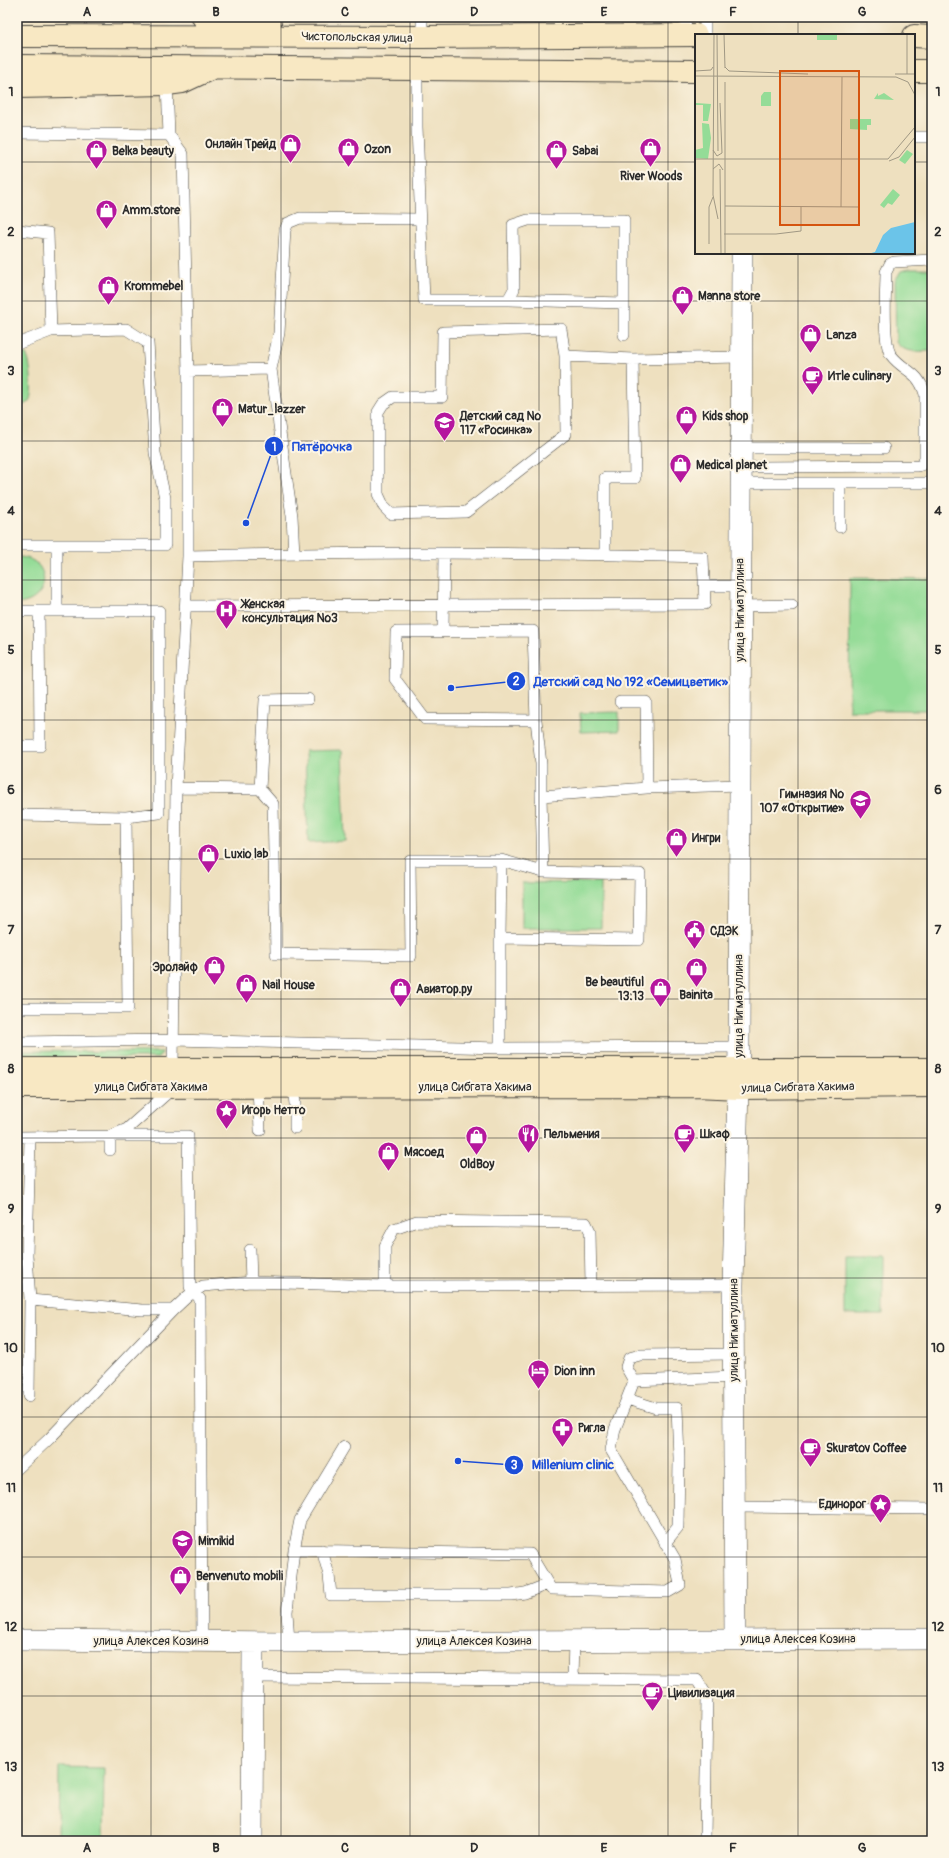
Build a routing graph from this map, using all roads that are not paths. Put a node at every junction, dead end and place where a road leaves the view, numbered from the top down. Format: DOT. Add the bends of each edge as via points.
graph roads {
  1 [pos="203,17"];
  2 [pos="705,17"];
  3 [pos="422,27"];
  4 [pos="693,30"];
  5 [pos="17,36"];
  6 [pos="342,36"];
  7 [pos="915,36"];
  8 [pos="932,36"];
  9 [pos="17,66"];
  10 [pos="215,66"];
  11 [pos="417,69"];
  12 [pos="695,71"];
  13 [pos="915,71"];
  14 [pos="932,71"];
  15 [pos="167,84"];
  16 [pos="17,87"];
  17 [pos="17,133"];
  18 [pos="169,135"];
  19 [pos="915,137"];
  20 [pos="932,137"];
  21 [pos="420,219"];
  22 [pos="17,230"];
  23 [pos="742,254"];
  24 [pos="932,260"];
  25 [pos="508,300"];
  26 [pos="624,303"];
  27 [pos="52,331"];
  28 [pos="624,335"];
  29 [pos="17,344"];
  30 [pos="565,356"];
  31 [pos="742,357"];
  32 [pos="633,359"];
  33 [pos="271,369"];
  34 [pos="188,370"];
  35 [pos="884,448"];
  36 [pos="741,466"];
  37 [pos="840,483"];
  38 [pos="932,483"];
  39 [pos="840,527"];
  40 [pos="17,545"];
  41 [pos="57,545"];
  42 [pos="294,554"];
  43 [pos="444,554"];
  44 [pos="605,554"];
  45 [pos="188,556"];
  46 [pos="705,586"];
  47 [pos="741,596"];
  48 [pos="443,605"];
  49 [pos="792,605"];
  50 [pos="185,606"];
  51 [pos="17,611"];
  52 [pos="39,611"];
  53 [pos="57,611"];
  54 [pos="444,630"];
  55 [pos="308,699"];
  56 [pos="620,702"];
  57 [pos="536,720"];
  58 [pos="17,746"];
  59 [pos="740,785"];
  60 [pos="176,788"];
  61 [pos="647,788"];
  62 [pos="260,789"];
  63 [pos="541,796"];
  64 [pos="17,815"];
  65 [pos="126,817"];
  66 [pos="501,860"];
  67 [pos="543,872"];
  68 [pos="500,938"];
  69 [pos="17,1008"];
  70 [pos="174,1040"];
  71 [pos="17,1042"];
  72 [pos="739,1047"];
  73 [pos="500,1048"];
  74 [pos="17,1068"];
  75 [pos="932,1069"];
  76 [pos="173,1078"];
  77 [pos="738,1078"];
  78 [pos="932,1086"];
  79 [pos="17,1087"];
  80 [pos="258,1087"];
  81 [pos="293,1087"];
  82 [pos="295,1128"];
  83 [pos="260,1130"];
  84 [pos="110,1136"];
  85 [pos="17,1137"];
  86 [pos="30,1137"];
  87 [pos="110,1150"];
  88 [pos="250,1250"];
  89 [pos="22,1255"];
  90 [pos="251,1282"];
  91 [pos="592,1285"];
  92 [pos="733,1285"];
  93 [pos="385,1286"];
  94 [pos="195,1291"];
  95 [pos="30,1300"];
  96 [pos="173,1310"];
  97 [pos="734,1354"];
  98 [pos="734,1377"];
  99 [pos="634,1381"];
  100 [pos="29,1396"];
  101 [pos="627,1399"];
  102 [pos="344,1448"];
  103 [pos="17,1469"];
  104 [pos="734,1507"];
  105 [pos="932,1509"];
  106 [pos="666,1543"];
  107 [pos="294,1550"];
  108 [pos="322,1550"];
  109 [pos="548,1584"];
  110 [pos="735,1639"];
  111 [pos="932,1639"];
  112 [pos="17,1640"];
  113 [pos="574,1640"];
  114 [pos="202,1642"];
  115 [pos="253,1642"];
  116 [pos="289,1642"];
  117 [pos="253,1677"];
  118 [pos="573,1679"];
  119 [pos="252,1841"];
  120 [pos="705,1841"];
  1 -- 6 [label="main road" via="258,22"];
  2 -- 4 [label="lane"];
  3 -- 4 [label="main road, Чистопольская улица"];
  3 -- 6 [label="main road, Чистопольская улица"];
  5 -- 6 [label="main road, Чистопольская улица"];
  7 -- 8 [label="main road"];
  9 -- 10 [label="main road"];
  10 -- 11 [label="main road"];
  10 -- 15 [label="main road" via="182,82"];
  11 -- 12 [label="main road"];
  11 -- 21 [label="lane"];
  13 -- 14 [label="main road"];
  15 -- 16 [label="main road"];
  15 -- 18 [label="lane"];
  17 -- 18 [label="lane"];
  18 -- 34 [label="lane" via="183,154"];
  19 -- 20 [label="lane"];
  21 -- 25 [label="lane" via="424,300"];
  21 -- 33 [label="lane" via="300,218 288,223 285,230 279,333"];
  22 -- 27 [label="lane" via="48,234"];
  23 -- 31 [label="street, улица Нигматуллина"];
  24 -- 36 [label="lane" via="894,262 886,272 886,345 896,361 914,374 925,394 925,459 922,465"];
  25 -- 26 [label="lane"];
  25 -- 26 [label="lane" via="514,289 513,225 528,220 624,220"];
  26 -- 28 [label="lane"];
  27 -- 29 [label="lane"];
  27 -- 41 [label="lane" via="126,329 148,343 155,453 165,498 165,545"];
  30 -- 30 [label="lane" via="560,329 443,332 442,396 393,396 378,412 378,494 384,507 391,514 466,512 566,434"];
  30 -- 32 [label="lane"];
  31 -- 32 [label="lane"];
  31 -- 36 [label="street, улица Нигматуллина"];
  32 -- 44 [label="lane" via="635,478 605,478"];
  33 -- 34 [label="lane"];
  33 -- 42 [label="lane" via="292,516"];
  34 -- 45 [label="lane"];
  35 -- 36 [label="lane"];
  36 -- 37 [label="lane"];
  36 -- 47 [label="street, улица Нигматуллина"];
  37 -- 38 [label="lane"];
  37 -- 39 [label="lane"];
  40 -- 41 [label="lane"];
  41 -- 53 [label="lane"];
  42 -- 43 [label="lane"];
  42 -- 45 [label="lane"];
  43 -- 44 [label="lane"];
  43 -- 48 [label="lane"];
  44 -- 46 [label="lane" via="703,557"];
  45 -- 50 [label="lane"];
  46 -- 47 [label="lane"];
  46 -- 48 [label="lane" via="705,604"];
  47 -- 49 [label="lane"];
  47 -- 59 [label="street, улица Нигматуллина"];
  48 -- 50 [label="lane"];
  48 -- 54 [label="lane"];
  50 -- 60 [label="lane"];
  51 -- 52 [label="lane"];
  52 -- 53 [label="lane"];
  52 -- 58 [label="lane" via="40,746"];
  53 -- 65 [label="lane" via="159,611 159,813"];
  54 -- 57 [label="lane" via="533,631"];
  54 -- 57 [label="lane" via="396,632 395,679 424,719"];
  55 -- 62 [label="lane" via="265,700"];
  56 -- 61 [label="lane" via="646,702"];
  57 -- 63 [label="lane" via="541,764"];
  59 -- 61 [label="lane"];
  59 -- 72 [label="street, улица Нигматуллина"];
  60 -- 62 [label="lane"];
  60 -- 70 [label="lane"];
  61 -- 63 [label="lane"];
  62 -- 66 [label="lane" via="273,804 276,954 411,956 410,860"];
  63 -- 67 [label="lane"];
  64 -- 65 [label="lane"];
  65 -- 69 [label="lane" via="128,1008"];
  66 -- 67 [label="lane"];
  66 -- 68 [label="lane"];
  67 -- 68 [label="lane" via="640,874 639,940"];
  68 -- 73 [label="lane"];
  70 -- 71 [label="lane"];
  70 -- 73 [label="lane"];
  70 -- 76 [label="lane"];
  72 -- 73 [label="lane"];
  72 -- 77 [label="street, улица Нигматуллина"];
  74 -- 76 [label="main road, улица Сибгата Хакима"];
  75 -- 77 [label="main road, улица Сибгата Хакима"];
  76 -- 77 [label="main road, улица Сибгата Хакима"];
  76 -- 79 [label="main road, улица Сибгата Хакима"];
  76 -- 80 [label="main road, улица Сибгата Хакима"];
  76 -- 84 [label="lane" via="127,1129"];
  77 -- 78 [label="main road, улица Сибгата Хакима"];
  77 -- 81 [label="main road, улица Сибгата Хакима" via="696,1086"];
  77 -- 92 [label="street, улица Нигматуллина"];
  80 -- 81 [label="main road, улица Сибгата Хакима"];
  80 -- 83 [label="lane"];
  81 -- 82 [label="lane"];
  84 -- 86 [label="lane"];
  84 -- 87 [label="lane"];
  84 -- 94 [label="lane" via="188,1136 190,1287"];
  85 -- 86 [label="lane"];
  86 -- 89 [label="lane"];
  88 -- 90 [label="lane"];
  89 -- 95 [label="lane"];
  90 -- 93 [label="lane"];
  90 -- 94 [label="lane" via="204,1286"];
  91 -- 92 [label="lane"];
  91 -- 93 [label="lane"];
  91 -- 93 [label="lane" via="590,1231 586,1223 417,1222 394,1229 385,1246"];
  92 -- 97 [label="street, улица Нигматуллина"];
  94 -- 96 [label="lane"];
  94 -- 114 [label="lane" via="200,1300"];
  95 -- 96 [label="lane" via="142,1310"];
  95 -- 100 [label="lane"];
  96 -- 103 [label="lane"];
  97 -- 98 [label="street, улица Нигматуллина"];
  97 -- 99 [label="lane" via="640,1355 629,1358 626,1367"];
  98 -- 99 [label="lane"];
  98 -- 104 [label="street, улица Нигматуллина"];
  99 -- 101 [label="lane"];
  101 -- 106 [label="lane" via="615,1429 611,1450"];
  101 -- 106 [label="lane" via="656,1408 677,1408 680,1458 678,1527"];
  102 -- 107 [label="lane" via="300,1520"];
  104 -- 105 [label="lane"];
  104 -- 110 [label="street, улица Нигматуллина"];
  106 -- 109 [label="lane" via="675,1559 680,1584 668,1592 551,1589"];
  107 -- 108 [label="lane"];
  107 -- 116 [label="lane" via="287,1612"];
  108 -- 109 [label="lane" via="530,1554"];
  108 -- 109 [label="lane" via="331,1594 511,1595 526,1593"];
  110 -- 111 [label="street, улица Алексея Козина"];
  110 -- 113 [label="street, улица Алексея Козина"];
  112 -- 114 [label="street, улица Алексея Козина"];
  113 -- 116 [label="street, улица Алексея Козина"];
  113 -- 118 [label="lane"];
  114 -- 115 [label="street, улица Алексея Козина"];
  115 -- 116 [label="street, улица Алексея Козина"];
  115 -- 117 [label="street"];
  117 -- 118 [label="lane"];
  117 -- 119 [label="street"];
  118 -- 120 [label="lane" via="697,1680 707,1696"];
}
